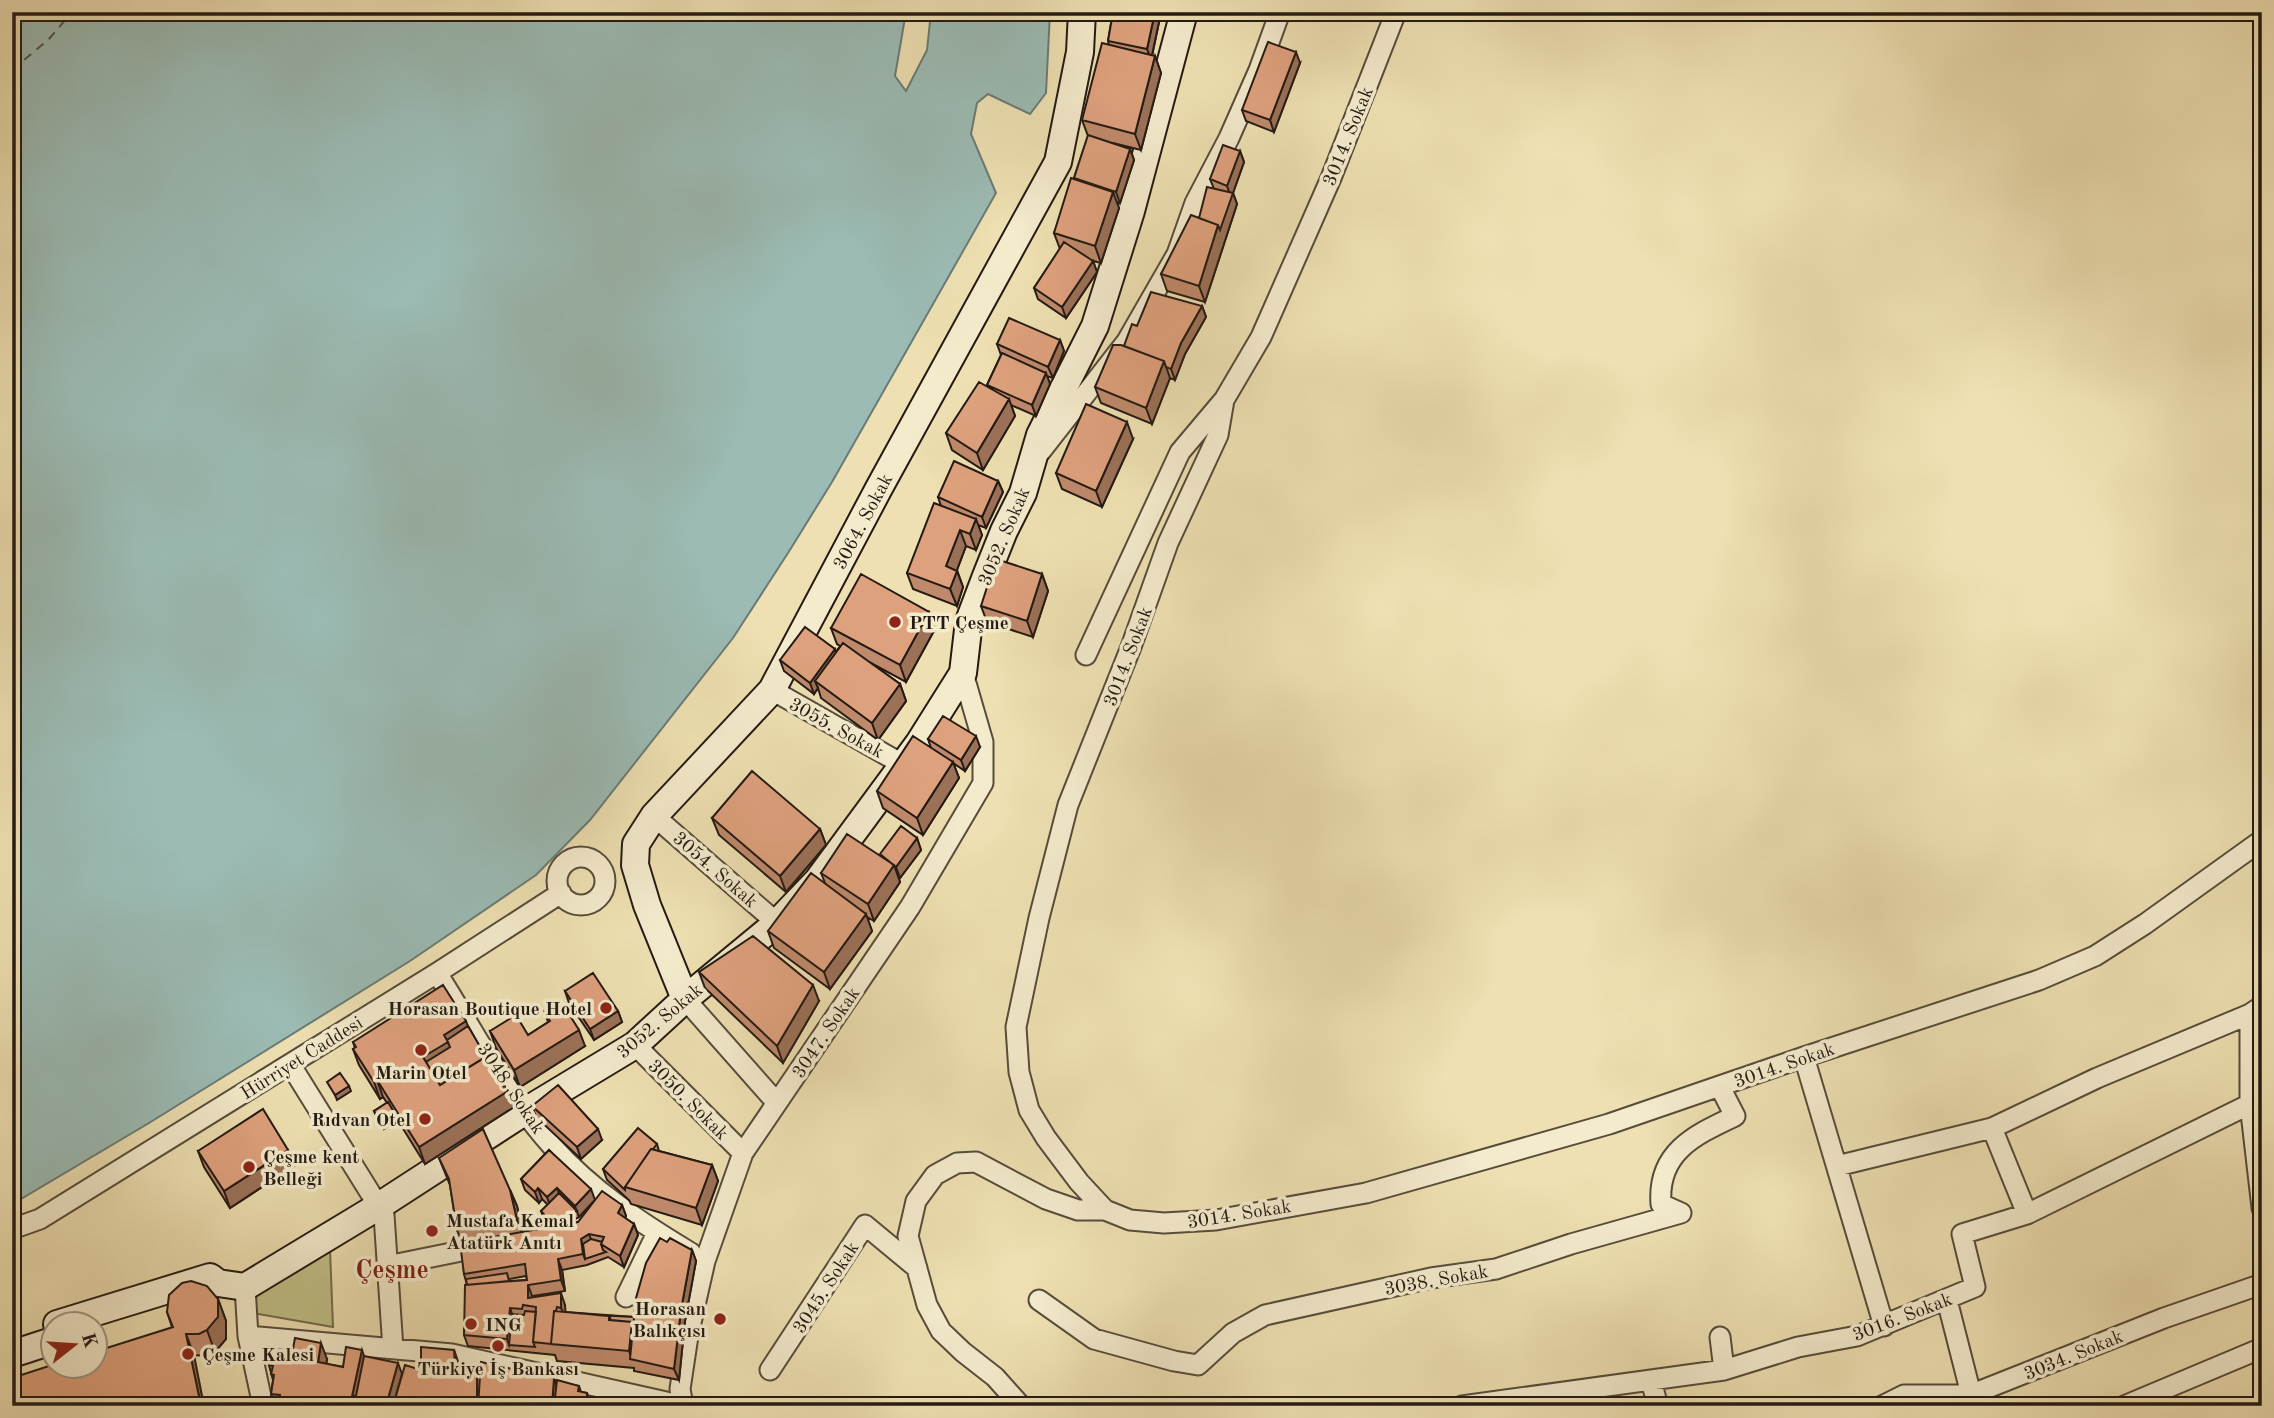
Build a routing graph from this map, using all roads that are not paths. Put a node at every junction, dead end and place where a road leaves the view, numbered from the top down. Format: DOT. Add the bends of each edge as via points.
graph roads {
  1 [pos="1082,12"];
  2 [pos="1184,12"];
  3 [pos="1280,12"];
  4 [pos="1396,12"];
  5 [pos="1224,400"];
  6 [pos="1033,461"];
  7 [pos="1086,655"];
  8 [pos="963,673"];
  9 [pos="772,690"];
  10 [pos="902,764"];
  11 [pos="654,816"];
  12 [pos="2262,840"];
  13 [pos="561,892"];
  14 [pos="777,923"];
  15 [pos="437,973"];
  16 [pos="685,999"];
  17 [pos="2256,1010"];
  18 [pos="635,1045"];
  19 [pos="1804,1057"];
  20 [pos="290,1064"];
  21 [pos="1720,1087"];
  22 [pos="777,1103"];
  23 [pos="2250,1104"];
  24 [pos="524,1112"];
  25 [pos="1992,1128"];
  26 [pos="2257,1140"];
  27 [pos="743,1153"];
  28 [pos="1837,1166"];
  29 [pos="607,1196"];
  30 [pos="379,1206"];
  31 [pos="2262,1208"];
  32 [pos="1105,1210"];
  33 [pos="593,1213"];
  34 [pos="2027,1214"];
  35 [pos="12,1229"];
  36 [pos="657,1233"];
  37 [pos="502,1243"];
  38 [pos="705,1261"];
  39 [pos="387,1266"];
  40 [pos="917,1268"];
  41 [pos="218,1283"];
  42 [pos="2262,1284"];
  43 [pos="245,1287"];
  44 [pos="626,1297"];
  45 [pos="1039,1300"];
  46 [pos="1947,1300"];
  47 [pos="101,1310"];
  48 [pos="108,1323"];
  49 [pos="1884,1326"];
  50 [pos="38,1329"];
  51 [pos="248,1336"];
  52 [pos="12,1337"];
  53 [pos="1720,1338"];
  54 [pos="38,1346"];
  55 [pos="2262,1348"];
  56 [pos="393,1349"];
  57 [pos="12,1354"];
  58 [pos="770,1370"];
  59 [pos="1724,1370"];
  60 [pos="1651,1381"];
  61 [pos="1972,1401"];
  62 [pos="1485,1404"];
  63 [pos="263,1406"];
  64 [pos="683,1406"];
  65 [pos="1021,1406"];
  66 [pos="1462,1406"];
  67 [pos="1658,1406"];
  68 [pos="1882,1406"];
  69 [pos="2124,1406"];
  1 -- 9 [label="street, 3064. Sokak" via="1080,52 1058,162"];
  2 -- 6 [label="street, 3052. Sokak" via="1095,326 1040,435"];
  3 -- 6 [label="street" via="1177,254 1127,341"];
  4 -- 5 [label="street, 3014. Sokak" via="1331,178 1261,337"];
  5 -- 7 [label="street" via="1180,452"];
  5 -- 32 [label="street, 3014. Sokak" via="1218,435 1168,543 1068,806 1016,1027 1019,1072 1030,1110 1046,1138"];
  6 -- 8 [label="street, 3052. Sokak" via="969,621"];
  8 -- 10 [label="street, 3052. Sokak"];
  8 -- 22 [label="street, 3047. Sokak" via="983,742 983,783 910,906"];
  9 -- 10 [label="street, 3055. Sokak"];
  9 -- 11 [label="street, 3064. Sokak"];
  10 -- 14 [label="street, 3052. Sokak" via="817,880"];
  11 -- 14 [label="street, 3054. Sokak"];
  11 -- 16 [label="street, 3064. Sokak" via="636,844 635,865"];
  12 -- 19 [label="street, 3014. Sokak" via="2095,956 2039,980"];
  13 -- 15 [label="street, Hürriyet Caddesi"];
  14 -- 16 [label="street, 3052. Sokak"];
  15 -- 20 [label="street, Hürriyet Caddesi"];
  15 -- 24 [label="street, 3048. Sokak"];
  16 -- 18 [label="street, 3052. Sokak"];
  16 -- 22 [label="street"];
  17 -- 23 [label="street"];
  17 -- 25 [label="street"];
  18 -- 24 [label="street, 3052. Sokak"];
  18 -- 27 [label="street, 3050. Sokak"];
  19 -- 21 [label="street, 3014. Sokak"];
  19 -- 28 [label="street"];
  20 -- 30 [label="street"];
  20 -- 35 [label="street, Hürriyet Caddesi" via="40,1219"];
  21 -- 32 [label="street, 3014. Sokak" via="1609,1124 1366,1193 1216,1220 1130,1220"];
  21 -- 45 [label="street, 3038. Sokak" via="1735,1116 1681,1146 1660,1187 1661,1205 1681,1213 1496,1269 1431,1278 1265,1315 1233,1333 1198,1365 1094,1339"];
  22 -- 27 [label="street, 3047. Sokak"];
  23 -- 26 [label="street"];
  23 -- 34 [label="street, 3016. Sokak"];
  24 -- 29 [label="street, 3048. Sokak" via="553,1148"];
  24 -- 30 [label="street, 3052. Sokak"];
  25 -- 28 [label="street"];
  25 -- 34 [label="street"];
  26 -- 31 [label="street"];
  27 -- 38 [label="street, 3047. Sokak"];
  28 -- 49 [label="street"];
  29 -- 33 [label="street"];
  29 -- 36 [label="street, 3048. Sokak"];
  30 -- 39 [label="street" via="384,1215"];
  30 -- 43 [label="street, 3052. Sokak"];
  32 -- 40 [label="street" via="1078,1210 1046,1199 976,1162 957,1163 935,1175 916,1201 908,1236"];
  34 -- 46 [label="street, 3016. Sokak" via="1962,1234 1975,1287"];
  36 -- 38 [label="street, 3048. Sokak"];
  36 -- 44 [label="street"];
  37 -- 39 [label="street"];
  38 -- 64 [label="street, 3047. Sokak" via="688,1336 680,1389"];
  39 -- 56 [label="street"];
  40 -- 58 [label="street, 3045. Sokak" via="865,1225"];
  40 -- 65 [label="street" via="926,1305 941,1331"];
  41 -- 43 [label="street"];
  41 -- 47 [label="street" via="210,1277"];
  41 -- 48 [label="street" via="209,1291"];
  42 -- 61 [label="street, 3034. Sokak" via="2164,1318"];
  43 -- 51 [label="street"];
  46 -- 49 [label="street, 3016. Sokak"];
  46 -- 61 [label="street"];
  49 -- 59 [label="street, 3016. Sokak"];
  50 -- 52 [label="street"];
  51 -- 56 [label="street"];
  51 -- 63 [label="street"];
  53 -- 59 [label="street"];
  54 -- 57 [label="street"];
  55 -- 69 [label="street"];
  56 -- 64 [label="street" via="452,1354"];
  59 -- 60 [label="street, 3016. Sokak"];
  60 -- 62 [label="street, 3016. Sokak"];
  60 -- 67 [label="street"];
  61 -- 68 [label="street, 3034. Sokak" via="1905,1395"];
  62 -- 66 [label="street, 3016. Sokak"];
}
